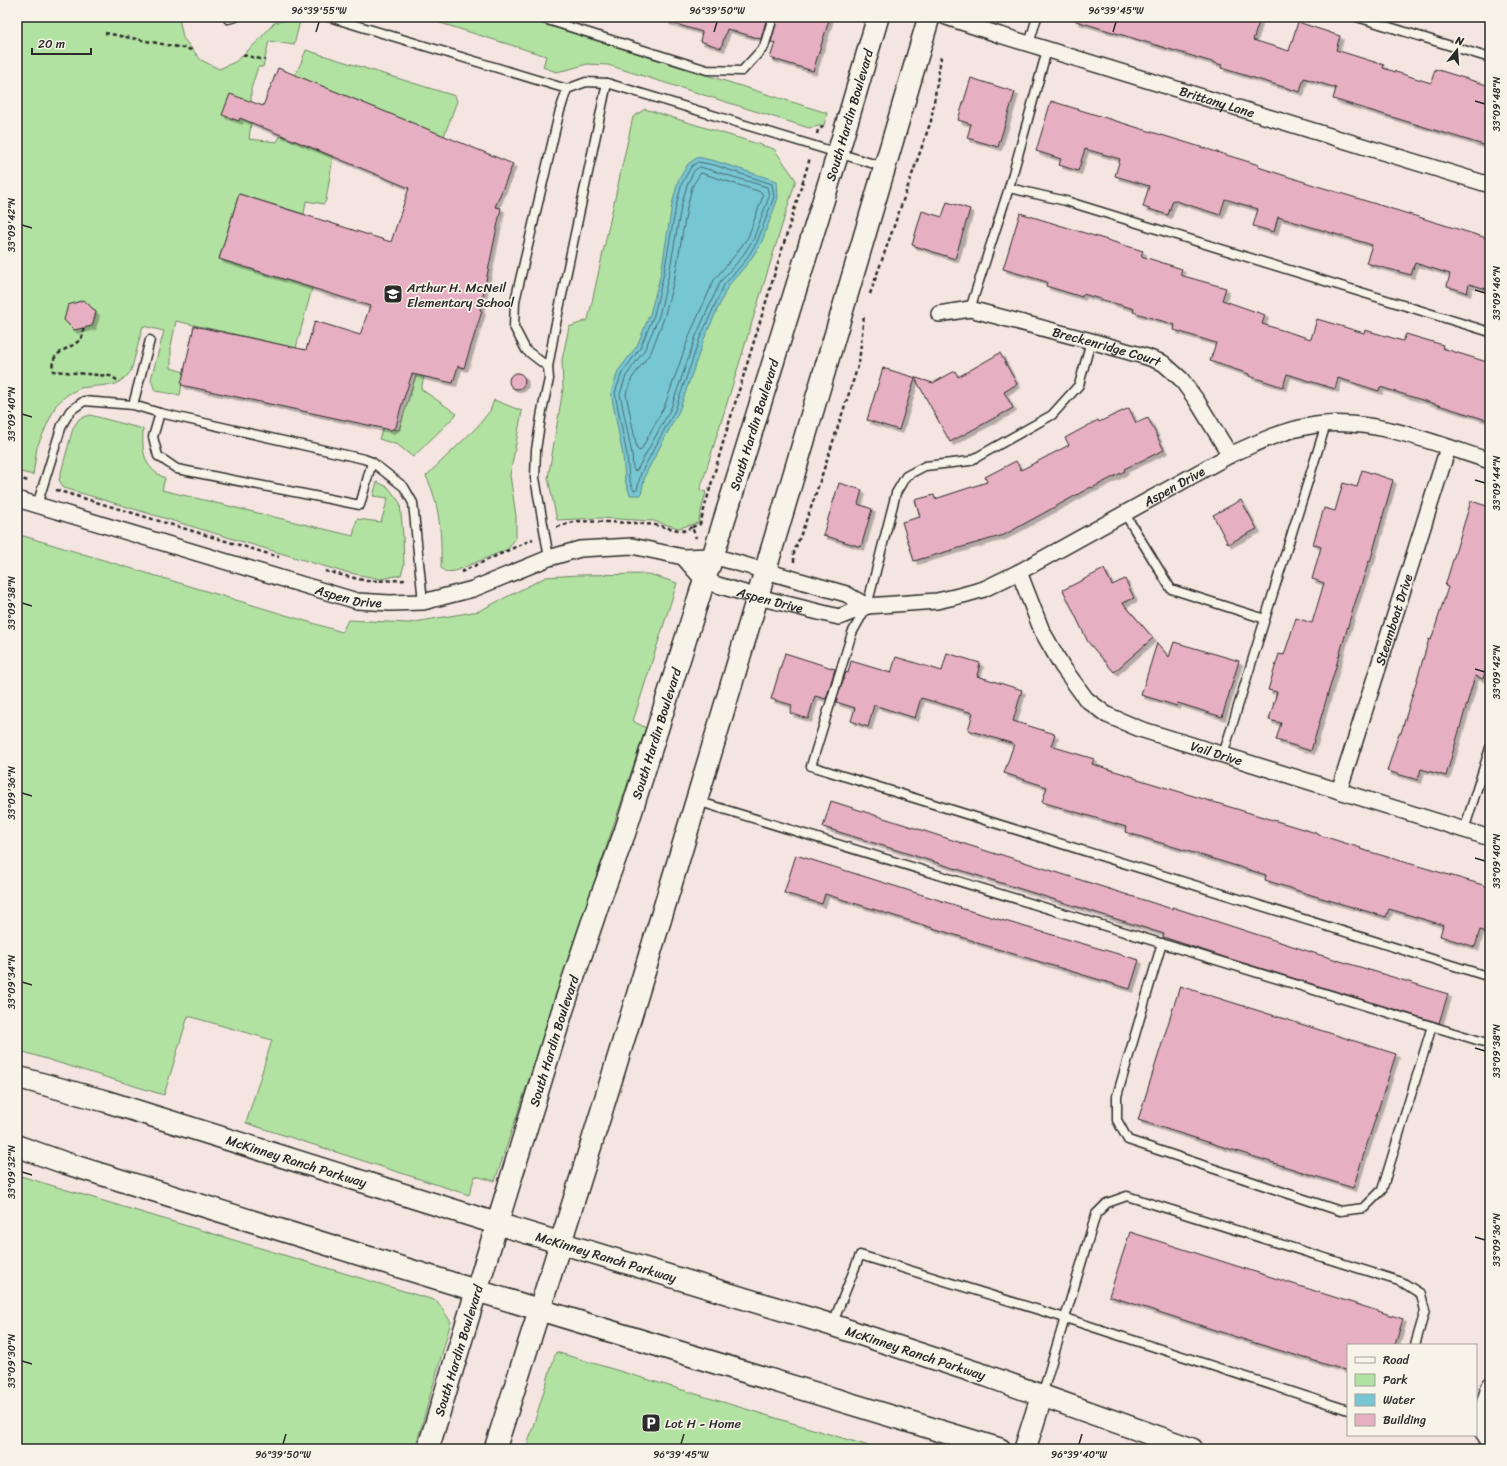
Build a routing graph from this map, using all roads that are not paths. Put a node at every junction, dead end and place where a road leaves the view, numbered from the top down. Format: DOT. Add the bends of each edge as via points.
graph roads {
  1 [pos="329,17"];
  2 [pos="538,17"];
  3 [pos="773,17"];
  4 [pos="878,17"];
  5 [pos="929,17"];
  6 [pos="946,17"];
  7 [pos="1037,17"];
  8 [pos="1357,17"];
  9 [pos="1029,44"];
  10 [pos="1047,50"];
  11 [pos="1490,58"];
  12 [pos="607,83"];
  13 [pos="567,88"];
  14 [pos="838,153"];
  15 [pos="885,167"];
  16 [pos="1490,185"];
  17 [pos="1009,188"];
  18 [pos="970,309"];
  19 [pos="938,314"];
  20 [pos="1490,332"];
  21 [pos="150,340"];
  22 [pos="1091,341"];
  23 [pos="548,368"];
  24 [pos="133,405"];
  25 [pos="160,412"];
  26 [pos="1326,424"];
  27 [pos="1448,448"];
  28 [pos="1230,455"];
  29 [pos="1490,461"];
  30 [pos="372,462"];
  31 [pos="17,499"];
  32 [pos="37,505"];
  33 [pos="1125,514"];
  34 [pos="712,556"];
  35 [pos="683,557"];
  36 [pos="549,558"];
  37 [pos="766,572"];
  38 [pos="1019,572"];
  39 [pos="704,581"];
  40 [pos="758,597"];
  41 [pos="423,602"];
  42 [pos="867,606"];
  43 [pos="1265,619"];
  44 [pos="1490,748"];
  45 [pos="1224,755"];
  46 [pos="1339,791"];
  47 [pos="696,800"];
  48 [pos="1464,830"];
  49 [pos="1490,838"];
  50 [pos="1162,943"];
  51 [pos="1490,977"];
  52 [pos="1432,1026"];
  53 [pos="1490,1044"];
  54 [pos="17,1077"];
  55 [pos="17,1146"];
  56 [pos="498,1224"];
  57 [pos="561,1243"];
  58 [pos="478,1291"];
  59 [pos="539,1310"];
  60 [pos="1065,1318"];
  61 [pos="832,1325"];
  62 [pos="1415,1344"];
  63 [pos="1490,1385"];
  64 [pos="1042,1395"];
  65 [pos="1347,1410"];
  66 [pos="1490,1443"];
  67 [pos="428,1449"];
  68 [pos="495,1449"];
  69 [pos="1000,1449"];
  70 [pos="1025,1449"];
  71 [pos="1192,1449"];
  1 -- 13 [label="lane"];
  2 -- 3 [label="lane" via="707,70 742,71 764,48"];
  4 -- 14 [label="main road, South Hardin Boulevard"];
  5 -- 15 [label="main road"];
  6 -- 9 [label="street, Brittany Lane"];
  7 -- 9 [label="lane"];
  8 -- 11 [label="lane"];
  9 -- 10 [label="street, Brittany Lane"];
  10 -- 16 [label="street, Brittany Lane"];
  10 -- 17 [label="lane"];
  12 -- 13 [label="lane" via="586,82"];
  12 -- 14 [label="lane"];
  12 -- 23 [label="lane"];
  13 -- 23 [label="lane" via="558,114 515,301 514,327 526,350"];
  14 -- 15 [label="lane"];
  14 -- 34 [label="main road, South Hardin Boulevard"];
  15 -- 37 [label="main road"];
  17 -- 18 [label="lane"];
  17 -- 20 [label="lane" via="1066,201"];
  18 -- 19 [label="street, Breckenridge Court"];
  18 -- 22 [label="street, Breckenridge Court"];
  21 -- 24 [label="lane"];
  22 -- 28 [label="street, Breckenridge Court" via="1163,363 1181,379"];
  22 -- 42 [label="lane" via="1079,385 1052,415 970,461 924,466 906,476 896,493"];
  23 -- 36 [label="lane" via="549,379 537,442 535,478"];
  24 -- 25 [label="lane"];
  24 -- 32 [label="lane" via="84,401 70,411 62,425"];
  25 -- 30 [label="lane"];
  25 -- 30 [label="lane" via="153,437 158,456 177,469 360,505"];
  26 -- 27 [label="street, Aspen Drive" via="1361,424"];
  26 -- 28 [label="street, Aspen Drive" via="1292,430"];
  26 -- 43 [label="lane"];
  27 -- 29 [label="street, Aspen Drive"];
  27 -- 46 [label="street, Steamboat Drive"];
  28 -- 33 [label="street, Aspen Drive"];
  30 -- 41 [label="lane" via="404,486 413,503"];
  31 -- 32 [label="street, Aspen Drive"];
  32 -- 41 [label="street, Aspen Drive" via="357,601"];
  33 -- 38 [label="street, Aspen Drive"];
  33 -- 43 [label="lane" via="1172,589"];
  34 -- 35 [label="street, Aspen Drive"];
  34 -- 37 [label="street, Aspen Drive"];
  34 -- 39 [label="main road, South Hardin Boulevard"];
  35 -- 36 [label="street, Aspen Drive" via="632,546 580,549"];
  35 -- 39 [label="street"];
  36 -- 41 [label="street, Aspen Drive" via="473,589"];
  37 -- 40 [label="main road"];
  37 -- 42 [label="street, Aspen Drive" via="846,594"];
  38 -- 42 [label="street, Aspen Drive" via="984,589 937,602"];
  38 -- 45 [label="street, Vail Drive" via="1042,631 1062,666 1086,699 1107,715 1140,729"];
  39 -- 40 [label="street, Aspen Drive"];
  39 -- 56 [label="main road, South Hardin Boulevard" via="625,832 562,1012"];
  40 -- 42 [label="street, Aspen Drive" via="838,617"];
  40 -- 47 [label="main road"];
  42 -- 51 [label="lane" via="852,633 811,766"];
  43 -- 45 [label="lane"];
  44 -- 48 [label="lane"];
  45 -- 46 [label="street, Vail Drive"];
  46 -- 48 [label="street, Vail Drive"];
  47 -- 50 [label="lane"];
  47 -- 57 [label="main road"];
  48 -- 49 [label="street, Vail Drive"];
  50 -- 52 [label="lane"];
  50 -- 52 [label="lane" via="1116,1096 1117,1120 1128,1140 1340,1211 1364,1208 1382,1190"];
  52 -- 53 [label="lane"];
  54 -- 56 [label="main road, McKinney Ranch Parkway"];
  55 -- 58 [label="main road"];
  56 -- 57 [label="main road, McKinney Ranch Parkway"];
  56 -- 58 [label="main road, South Hardin Boulevard"];
  57 -- 59 [label="main road"];
  57 -- 61 [label="main road, McKinney Ranch Parkway"];
  58 -- 59 [label="main road"];
  58 -- 67 [label="main road, South Hardin Boulevard"];
  59 -- 68 [label="main road"];
  59 -- 69 [label="main road"];
  60 -- 61 [label="lane" via="860,1255"];
  60 -- 62 [label="lane" via="1096,1214 1106,1204 1127,1196 1402,1282 1421,1294 1425,1311"];
  60 -- 64 [label="lane"];
  60 -- 65 [label="lane"];
  61 -- 64 [label="main road, McKinney Ranch Parkway"];
  63 -- 66 [label="street" via="1480,1414 1482,1431"];
  64 -- 70 [label="main road"];
  64 -- 71 [label="main road, McKinney Ranch Parkway"];
}
